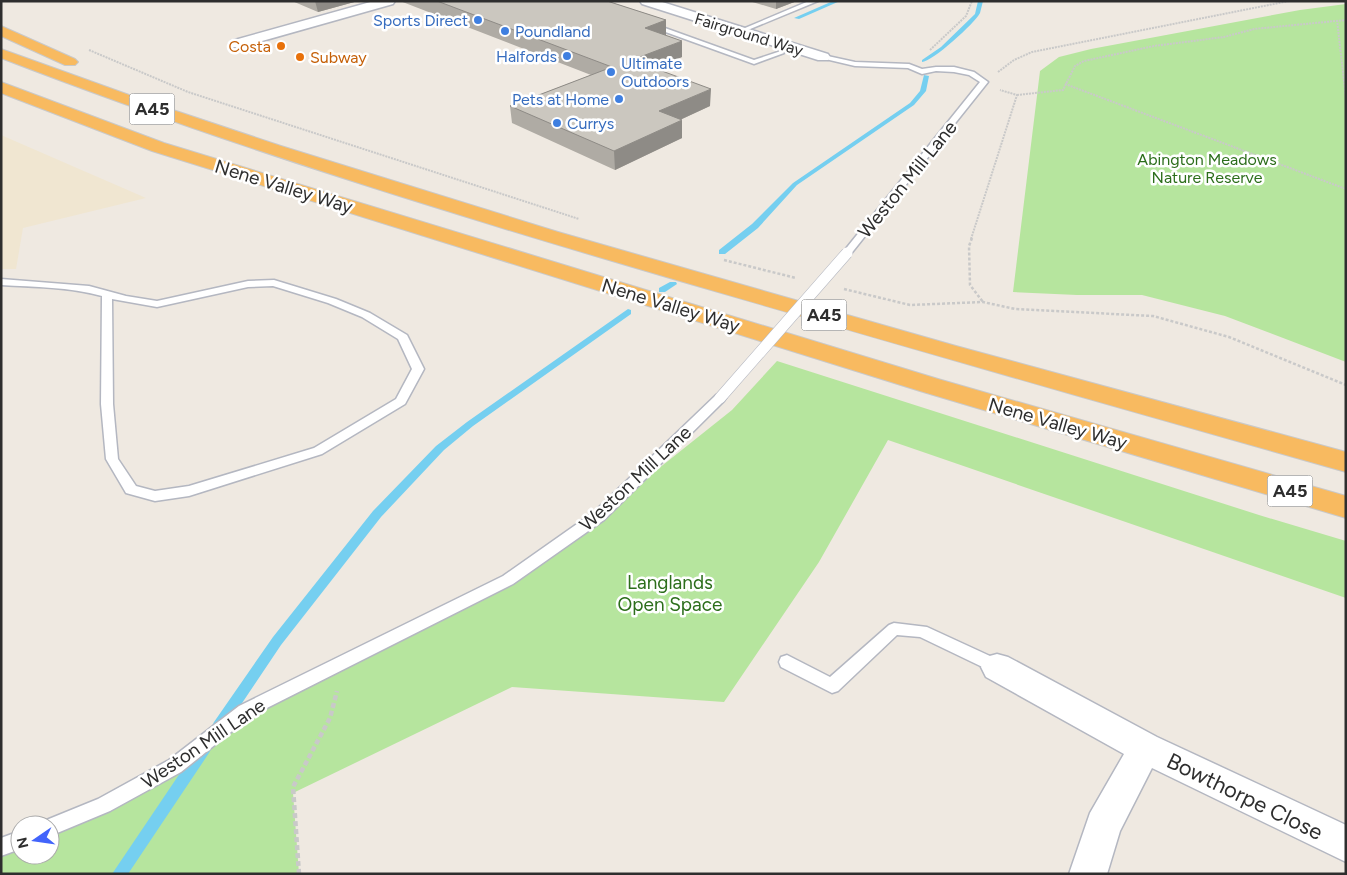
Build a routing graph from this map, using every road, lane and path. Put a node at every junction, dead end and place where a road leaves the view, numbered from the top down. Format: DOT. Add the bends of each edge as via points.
graph roads {
  1 [pos="389,1"];
  2 [pos="646,1"];
  3 [pos="815,1"];
  4 [pos="972,1"];
  5 [pos="1289,1"];
  6 [pos="1337,20"];
  7 [pos="1346,20"];
  8 [pos="647,24"];
  9 [pos="1,30"];
  10 [pos="741,31"];
  11 [pos="236,44"];
  12 [pos="81,46"];
  13 [pos="1,53"];
  14 [pos="781,53"];
  15 [pos="823,57"];
  16 [pos="926,70"];
  17 [pos="983,84"];
  18 [pos="1064,84"];
  19 [pos="1,88"];
  20 [pos="1017,95"];
  21 [pos="1346,98"];
  22 [pos="1,103"];
  23 [pos="158,147"];
  24 [pos="305,160"];
  25 [pos="1346,190"];
  26 [pos="584,220"];
  27 [pos="717,258"];
  28 [pos="804,279"];
  29 [pos="1,282"];
  30 [pos="842,289"];
  31 [pos="107,294"];
  32 [pos="983,302"];
  33 [pos="1346,385"];
  34 [pos="1346,462"];
  35 [pos="1346,507"];
  36 [pos="346,660"];
  37 [pos="787,662"];
  38 [pos="998,667"];
  39 [pos="1145,748"];
  40 [pos="60,823"];
  41 [pos="1346,844"];
  42 [pos="299,874"];
  43 [pos="1088,874"];
  1 -- 11 [label="street"];
  2 -- 10 [label="street, Fairground Way"];
  3 -- 10 [label="lane"];
  4 -- 16 [label="path" via="967,15 939,44 919,56 918,62"];
  5 -- 17 [label="path" via="1032,52 1014,60"];
  6 -- 7 [label="path"];
  6 -- 18 [label="path" via="1254,29 1206,40 1120,52 1075,66"];
  6 -- 21 [label="path"];
  8 -- 14 [label="lane" via="754,62"];
  9 -- 24 [label="highway"];
  10 -- 15 [label="street, Fairground Way"];
  12 -- 26 [label="path" via="188,92"];
  13 -- 24 [label="highway, Nene Valley Way / A45"];
  15 -- 16 [label="lane" via="855,64 909,66"];
  16 -- 17 [label="lane" via="969,71"];
  17 -- 20 [label="path"];
  17 -- 36 [label="lane, Weston Mill Lane, bridge" via="847,252 720,398 599,516 508,580"];
  18 -- 20 [label="path" via="1063,90"];
  18 -- 25 [label="path"];
  19 -- 23 [label="highway, Nene Valley Way / A45"];
  20 -- 32 [label="path" via="969,246 970,285"];
  22 -- 23 [label="highway" via="89,131"];
  23 -- 35 [label="highway, Nene Valley Way / A45" via="919,382"];
  24 -- 34 [label="highway, Nene Valley Way / A45" via="666,271"];
  27 -- 28 [label="path"];
  29 -- 31 [label="lane" via="89,289"];
  30 -- 32 [label="path" via="910,305"];
  31 -- 31 [label="lane" via="157,304 248,284 274,284 366,315 402,337 418,369 402,401 318,451 189,491 155,496 130,490 112,459 107,404"];
  32 -- 33 [label="path" via="1014,309 1152,316 1229,337"];
  36 -- 40 [label="lane, Weston Mill Lane" via="245,711 176,766 104,805"];
  36 -- 42 [label="path" via="330,718 294,788"];
  37 -- 38 [label="lane" via="832,686 894,629 922,631"];
  38 -- 39 [label="street, Bowthorpe Close"];
  39 -- 41 [label="street, Bowthorpe Close"];
  39 -- 43 [label="street, Bowthorpe Close" via="1103,826"];
}
